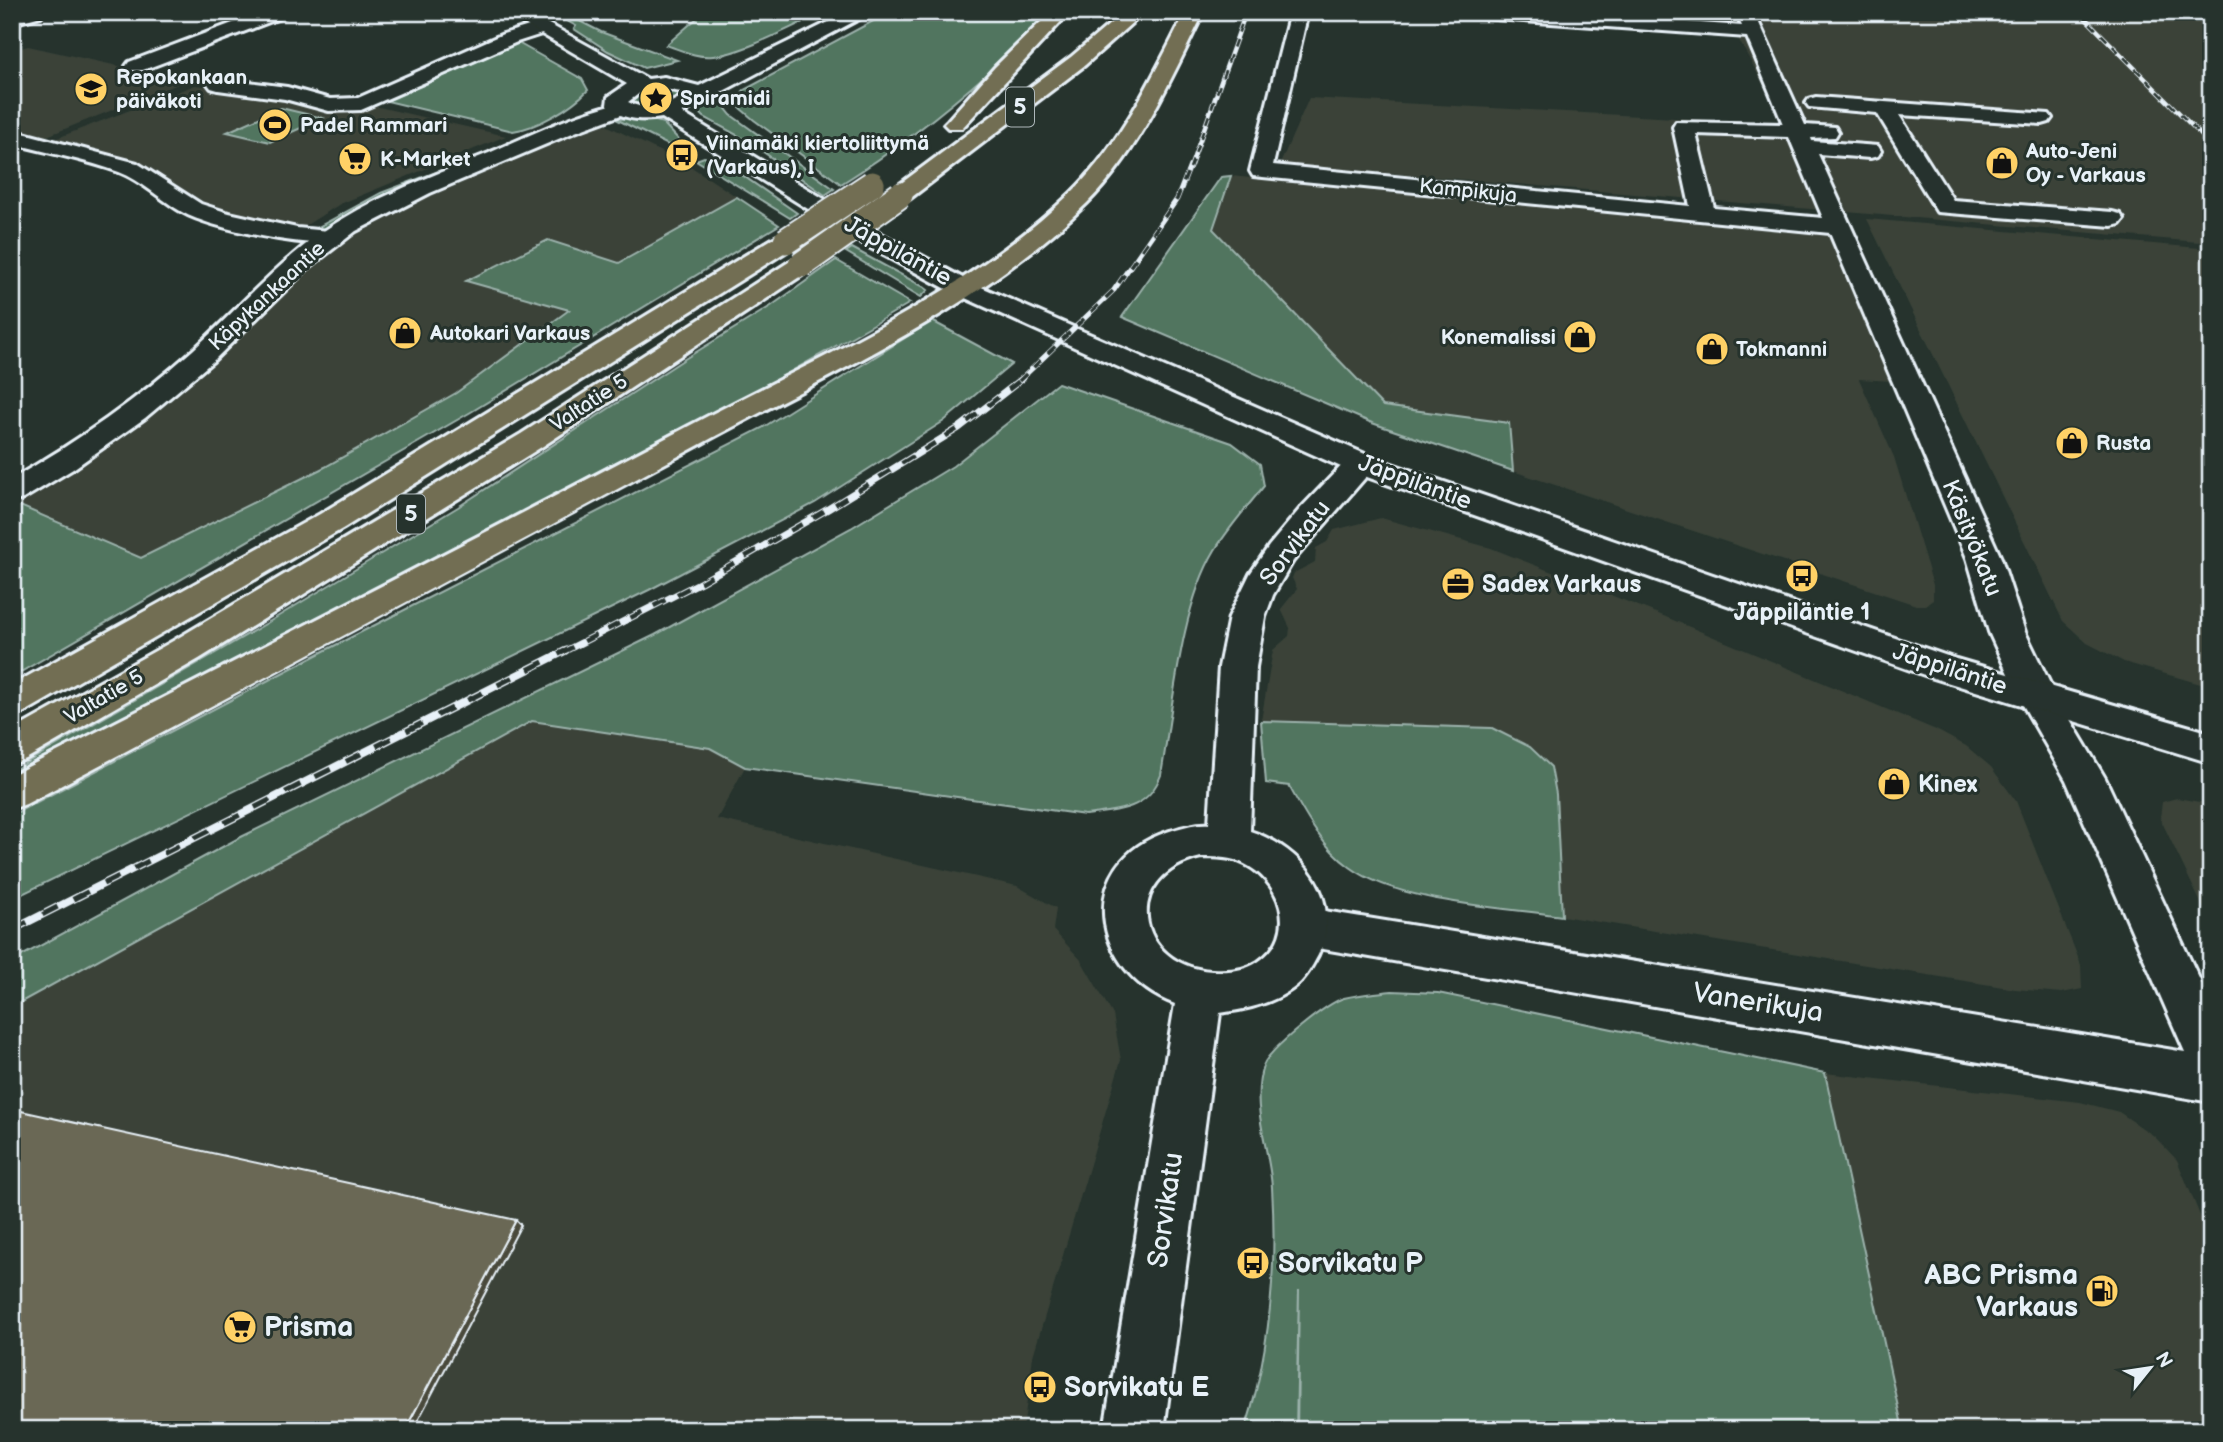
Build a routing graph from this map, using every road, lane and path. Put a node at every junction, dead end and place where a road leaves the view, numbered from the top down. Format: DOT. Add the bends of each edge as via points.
graph roads {
  1 [pos="35,12"];
  2 [pos="279,12"];
  3 [pos="513,12"];
  4 [pos="863,12"];
  5 [pos="1061,12"];
  6 [pos="1135,12"];
  7 [pos="1195,12"];
  8 [pos="1299,12"];
  9 [pos="1467,12"];
  10 [pos="12,19"];
  11 [pos="1749,22"];
  12 [pos="542,28"];
  13 [pos="785,50"];
  14 [pos="1037,64"];
  15 [pos="136,66"];
  16 [pos="218,84"];
  17 [pos="644,85"];
  18 [pos="669,97"];
  19 [pos="1816,103"];
  20 [pos="622,108"];
  21 [pos="1885,109"];
  22 [pos="2042,118"];
  23 [pos="956,124"];
  24 [pos="1809,137"];
  25 [pos="23,139"];
  26 [pos="934,140"];
  27 [pos="1870,151"];
  28 [pos="885,175"];
  29 [pos="1704,214"];
  30 [pos="2112,219"];
  31 [pos="1838,227"];
  32 [pos="330,237"];
  33 [pos="793,253"];
  34 [pos="963,288"];
  35 [pos="1361,464"];
  36 [pos="12,492"];
  37 [pos="2038,698"];
  38 [pos="12,702"];
  39 [pos="12,748"];
  40 [pos="2211,748"];
  41 [pos="12,793"];
  42 [pos="1228,841"];
  43 [pos="1306,927"];
  44 [pos="1201,991"];
  45 [pos="2211,1057"];
  46 [pos="2211,1079"];
  47 [pos="1134,1430"];
  1 -- 10 [label="street"];
  2 -- 15 [label="street"];
  3 -- 12 [label="street"];
  4 -- 13 [label="street"];
  5 -- 23 [label="highway"];
  6 -- 33 [label="highway, Valtatie 5 / 5, bridge" via="1078,61 900,195"];
  7 -- 34 [label="highway" via="1129,137 1104,173 1061,215"];
  8 -- 29 [label="street, Kampikuja" via="1261,171"];
  9 -- 11 [label="street"];
  11 -- 24 [label="street, Käsityökatu"];
  12 -- 16 [label="street" via="368,102 351,105"];
  12 -- 17 [label="street"];
  13 -- 18 [label="street"];
  13 -- 18 [label="street" via="684,105"];
  14 -- 23 [label="highway, 5"];
  17 -- 18 [label="street"];
  17 -- 20 [label="street" via="618,97 617,105"];
  18 -- 20 [label="street" via="643,112"];
  18 -- 34 [label="street, Jäppiläntie" via="877,242"];
  19 -- 21 [label="street"];
  20 -- 32 [label="street, Käpykankaantie" via="393,202"];
  21 -- 22 [label="street"];
  21 -- 30 [label="street" via="1945,207"];
  23 -- 26 [label="highway, 5"];
  24 -- 27 [label="street"];
  24 -- 29 [label="street" via="1684,127"];
  24 -- 31 [label="street, Käsityökatu"];
  25 -- 32 [label="street" via="129,168 193,209 223,219 297,235"];
  28 -- 33 [label="highway, Valtatie 5 / 5, bridge"];
  29 -- 31 [label="street, Kampikuja"];
  31 -- 37 [label="street, Käsityökatu" via="1984,558 2007,632"];
  32 -- 36 [label="street, Käpykankaantie" via="154,398"];
  33 -- 38 [label="highway, Valtatie 5 / 5"];
  33 -- 39 [label="highway, Valtatie 5 / 5" via="532,440 186,650"];
  34 -- 35 [label="street, Jäppiläntie"];
  34 -- 41 [label="highway" via="461,561"];
  35 -- 37 [label="street, Jäppiläntie"];
  35 -- 42 [label="street, Sorvikatu" via="1309,517 1278,558 1247,617 1238,663"];
  37 -- 40 [label="street, Jäppiläntie"];
  37 -- 45 [label="street, Käsityökatu" via="2085,778"];
  42 -- 43 [label="street" via="1254,849 1294,881 1304,903"];
  42 -- 44 [label="street" via="1175,845 1135,875 1125,897 1124,920 1132,944 1148,965 1172,982"];
  43 -- 44 [label="street" via="1299,950 1283,971 1259,985 1231,992"];
  43 -- 46 [label="street, Vanerikuja"];
  44 -- 47 [label="street, Sorvikatu"];
}
